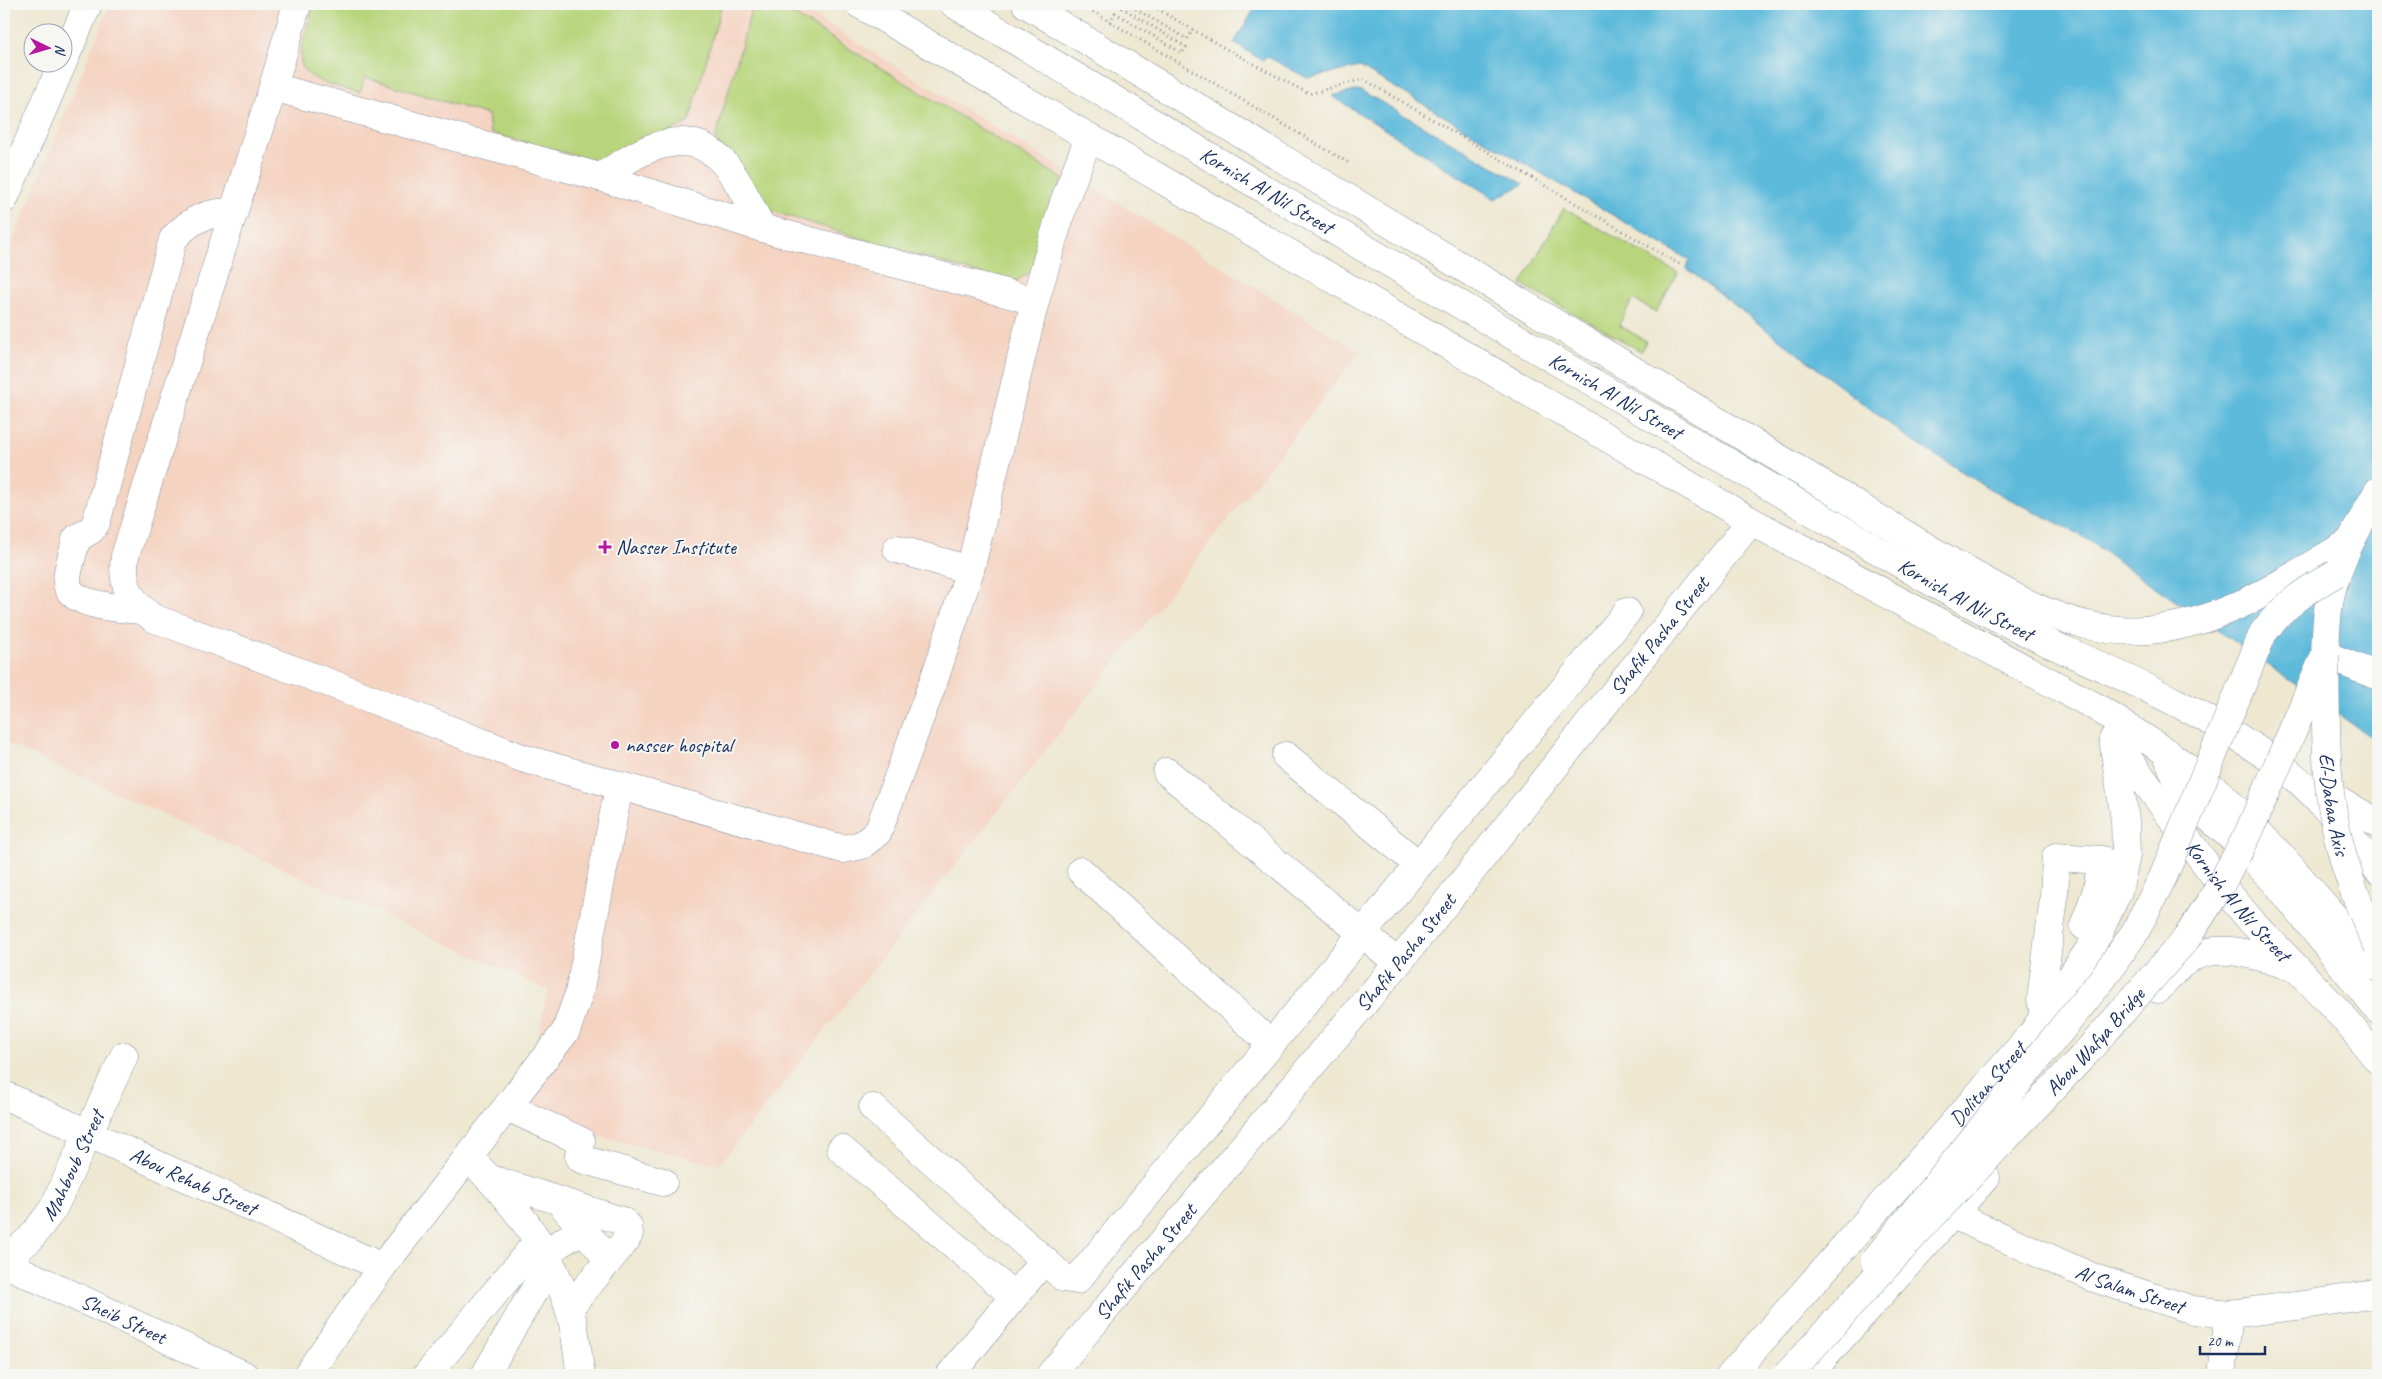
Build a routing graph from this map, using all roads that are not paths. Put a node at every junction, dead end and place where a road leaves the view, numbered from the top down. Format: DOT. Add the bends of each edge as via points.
graph roads {
  1 [pos="88,4"];
  2 [pos="297,4"];
  3 [pos="859,4"];
  4 [pos="954,4"];
  5 [pos="1026,4"];
  6 [pos="883,11"];
  7 [pos="273,87"];
  8 [pos="1089,137"];
  9 [pos="600,176"];
  10 [pos="4,199"];
  11 [pos="234,212"];
  12 [pos="762,228"];
  13 [pos="1035,301"];
  14 [pos="2378,491"];
  15 [pos="1751,521"];
  16 [pos="2350,542"];
  17 [pos="897,549"];
  18 [pos="970,570"];
  19 [pos="2336,573"];
  20 [pos="141,610"];
  21 [pos="1627,612"];
  22 [pos="2325,655"];
  23 [pos="2378,676"];
  24 [pos="2096,707"];
  25 [pos="2113,739"];
  26 [pos="2166,752"];
  27 [pos="1286,756"];
  28 [pos="2286,771"];
  29 [pos="1167,772"];
  30 [pos="619,786"];
  31 [pos="2378,823"];
  32 [pos="1419,865"];
  33 [pos="2378,870"];
  34 [pos="1081,871"];
  35 [pos="2100,932"];
  36 [pos="1363,933"];
  37 [pos="2378,946"];
  38 [pos="1398,963"];
  39 [pos="2294,967"];
  40 [pos="2378,967"];
  41 [pos="2378,1010"];
  42 [pos="2044,1015"];
  43 [pos="1271,1044"];
  44 [pos="124,1056"];
  45 [pos="2378,1060"];
  46 [pos="4,1095"];
  47 [pos="507,1107"];
  48 [pos="873,1108"];
  49 [pos="89,1134"];
  50 [pos="841,1149"];
  51 [pos="468,1157"];
  52 [pos="491,1179"];
  53 [pos="664,1182"];
  54 [pos="559,1201"];
  55 [pos="1953,1215"];
  56 [pos="582,1229"];
  57 [pos="545,1252"];
  58 [pos="609,1260"];
  59 [pos="1044,1260"];
  60 [pos="4,1262"];
  61 [pos="382,1267"];
  62 [pos="2378,1291"];
  63 [pos="1014,1296"];
  64 [pos="569,1308"];
  65 [pos="2229,1314"];
  66 [pos="244,1375"];
  67 [pos="307,1375"];
  68 [pos="427,1375"];
  69 [pos="485,1375"];
  70 [pos="581,1375"];
  71 [pos="950,1375"];
  72 [pos="1050,1375"];
  73 [pos="1731,1375"];
  74 [pos="1773,1375"];
  75 [pos="1787,1375"];
  76 [pos="1808,1375"];
  77 [pos="2222,1375"];
  1 -- 10 [label="main road"];
  2 -- 7 [label="main road"];
  3 -- 6 [label="main road, Kornish Al Nil Street"];
  4 -- 28 [label="main road, Kornish Al Nil Street" via="1935,584 1995,617 2203,716"];
  5 -- 16 [label="main road" via="1927,548 2007,594 2044,611 2079,624 2115,631 2181,626 2241,604"];
  6 -- 8 [label="main road, Kornish Al Nil Street"];
  7 -- 9 [label="main road"];
  7 -- 11 [label="main road"];
  8 -- 13 [label="main road" via="1065,199"];
  8 -- 15 [label="main road, Kornish Al Nil Street"];
  9 -- 12 [label="main road"];
  9 -- 12 [label="main road" via="653,147 676,142 700,146 719,156 732,171"];
  11 -- 20 [label="main road" via="125,556 125,585"];
  11 -- 20 [label="main road" via="200,216 174,239 96,523 76,539 67,582 75,598"];
  12 -- 13 [label="main road"];
  13 -- 18 [label="main road"];
  14 -- 16 [label="main road"];
  15 -- 24 [label="main road, Kornish Al Nil Street"];
  15 -- 38 [label="main road, Shafik Pasha Street"];
  16 -- 19 [label="main road"];
  17 -- 18 [label="main road"];
  18 -- 30 [label="main road" via="886,813 878,832 862,844 843,849"];
  19 -- 22 [label="main road" via="2330,595"];
  19 -- 74 [label="main road, bridge" via="2298,595 2263,633 2163,877 2135,932 2103,978 1875,1260"];
  20 -- 30 [label="main road" via="153,618 522,758"];
  21 -- 32 [label="main road"];
  22 -- 23 [label="main road"];
  22 -- 37 [label="main road, El-Dabaa Axis, bridge" via="2332,806 2358,902"];
  22 -- 75 [label="main road, Abou Wafya Bridge, bridge" via="2248,834 2186,939 2085,1054"];
  24 -- 25 [label="main road, Kornish Al Nil Street"];
  24 -- 26 [label="main road, Kornish Al Nil Street"];
  25 -- 35 [label="main road, Dolitan Street" via="2125,820 2126,856 2118,891"];
  25 -- 39 [label="main road, Kornish Al Nil Street" via="2222,886"];
  26 -- 40 [label="main road, Kornish Al Nil Street" via="2225,798 2282,857"];
  26 -- 41 [label="main road" via="2186,794 2279,886"];
  27 -- 32 [label="main road"];
  28 -- 31 [label="main road, Kornish Al Nil Street"];
  28 -- 33 [label="main road, Kornish Al Nil Street" via="2331,814"];
  29 -- 36 [label="main road"];
  30 -- 47 [label="main road" via="579,993 571,1019 566,1032"];
  32 -- 36 [label="main road"];
  34 -- 43 [label="main road"];
  35 -- 42 [label="main road, Dolitan Street"];
  35 -- 42 [label="main road" via="2084,926 2097,890 2102,860 2056,857 2041,999"];
  36 -- 38 [label="main road"];
  36 -- 43 [label="main road"];
  38 -- 72 [label="main road, Shafik Pasha Street"];
  39 -- 45 [label="main road, Kornish Al Nil Street" via="2337,1010"];
  39 -- 55 [label="main road" via="2237,951 2206,952 2183,963 2069,1084"];
  42 -- 73 [label="main road, Dolitan Street" via="2032,1034"];
  43 -- 59 [label="main road" via="1077,1280 1064,1278"];
  44 -- 49 [label="main road, Mahboub Street"];
  46 -- 49 [label="main road, Abou Rehab Street"];
  47 -- 51 [label="main road"];
  47 -- 53 [label="main road" via="581,1141 581,1159"];
  48 -- 59 [label="main road"];
  49 -- 60 [label="main road, Mahboub Street" via="53,1209 30,1239"];
  49 -- 61 [label="main road, Abou Rehab Street"];
  50 -- 63 [label="main road"];
  51 -- 52 [label="main road"];
  51 -- 61 [label="main road"];
  52 -- 54 [label="main road"];
  52 -- 57 [label="main road" via="528,1224"];
  54 -- 56 [label="main road"];
  54 -- 58 [label="main road" via="622,1221 628,1226 629,1234"];
  55 -- 65 [label="main road, Al Salam Street" via="2094,1278 2193,1310"];
  55 -- 76 [label="main road"];
  56 -- 57 [label="main road"];
  56 -- 58 [label="main road"];
  57 -- 64 [label="main road"];
  57 -- 68 [label="main road"];
  57 -- 69 [label="main road"];
  58 -- 64 [label="main road"];
  59 -- 63 [label="main road"];
  60 -- 66 [label="main road, Sheib Street"];
  61 -- 67 [label="main road"];
  62 -- 65 [label="main road, Al Salam Street" via="2313,1304"];
  63 -- 71 [label="main road"];
  64 -- 70 [label="main road"];
  65 -- 77 [label="main road"];
}
